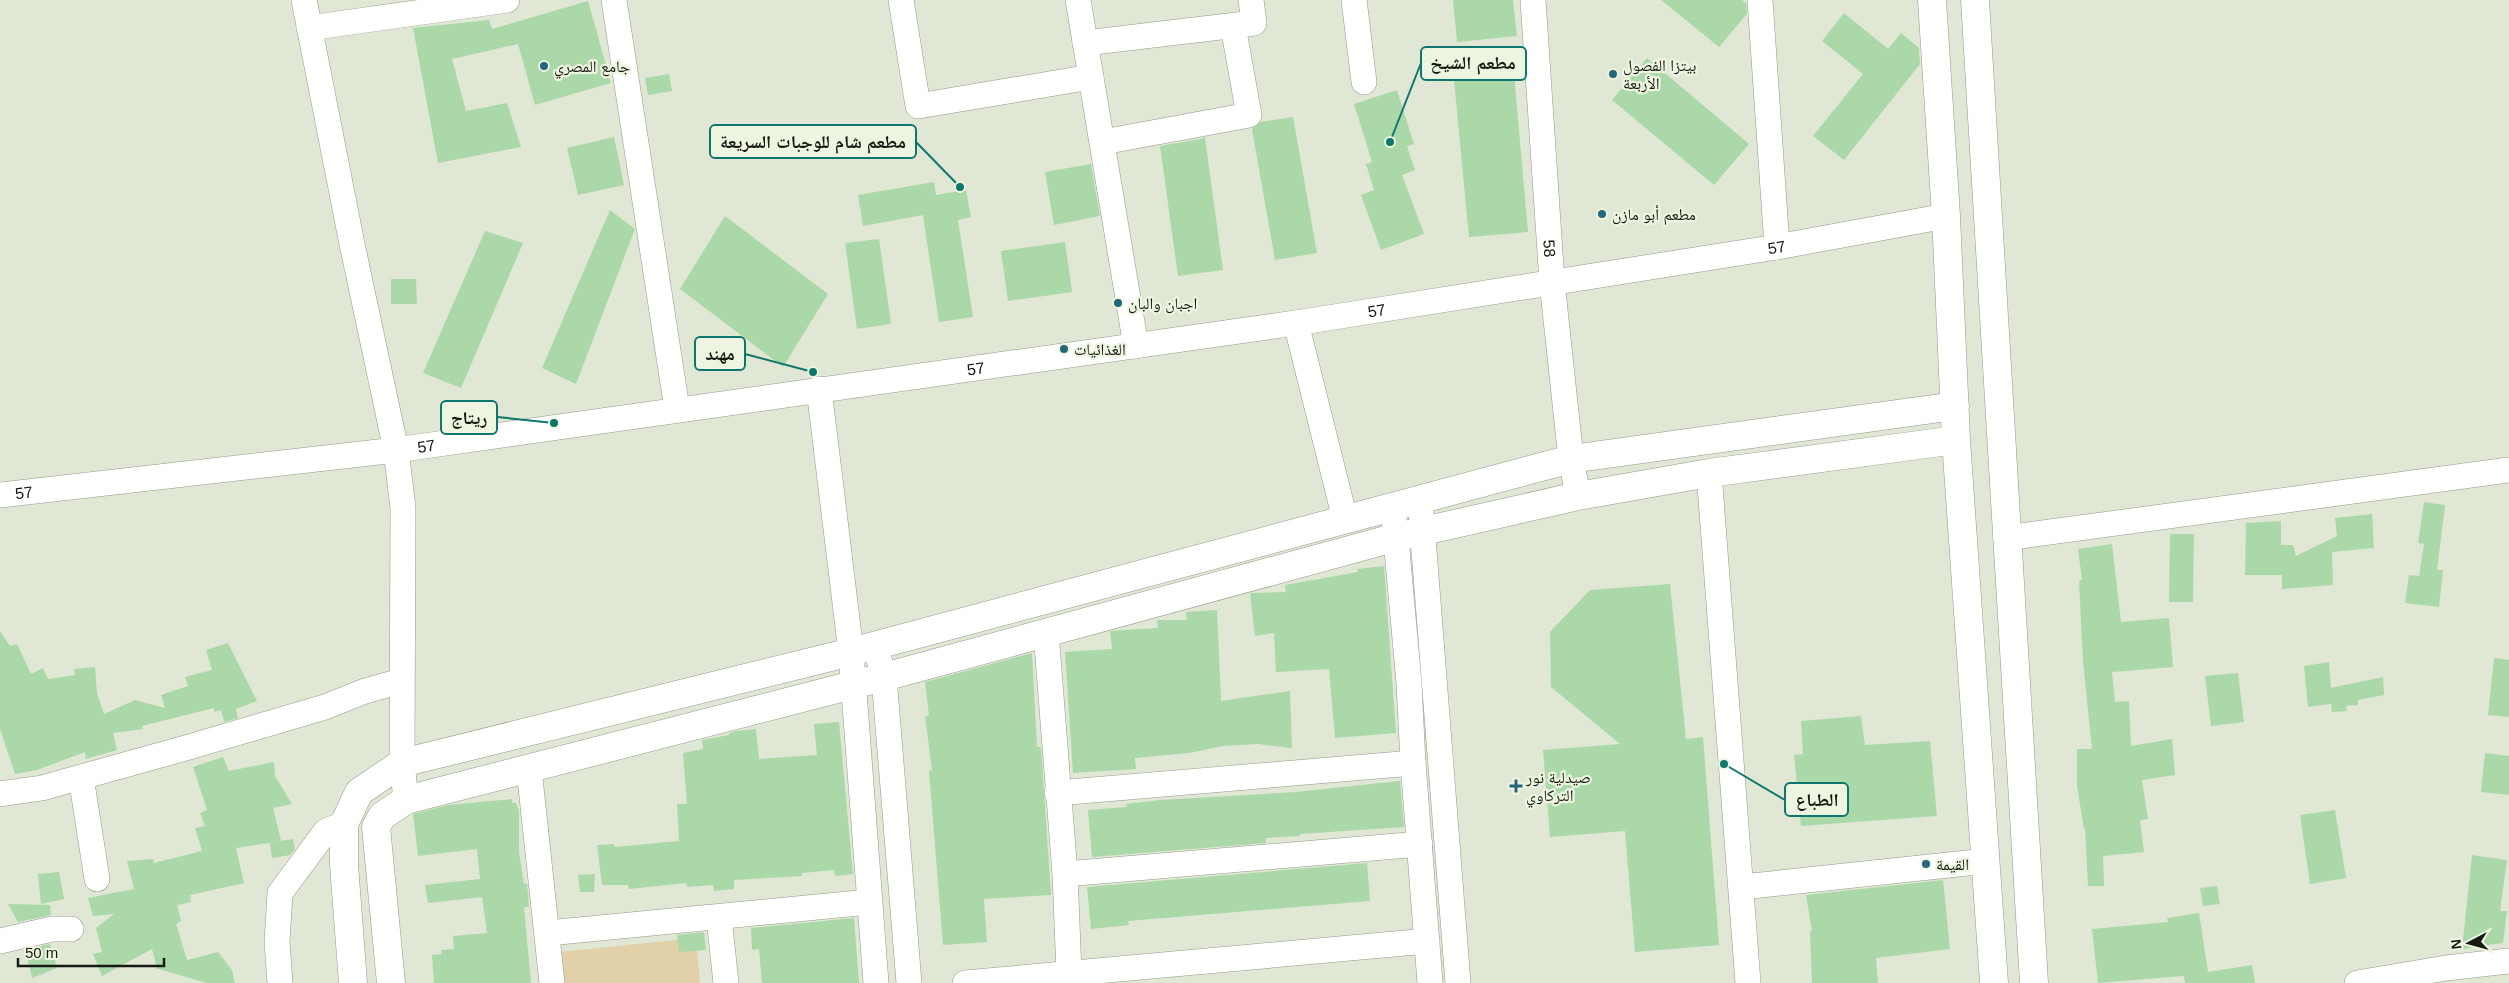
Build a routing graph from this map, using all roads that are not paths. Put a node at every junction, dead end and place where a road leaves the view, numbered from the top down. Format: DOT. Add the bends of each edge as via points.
graph roads {
  1 [pos="304,0"];
  2 [pos="507,0"];
  3 [pos="614,0"];
  4 [pos="902,0"];
  5 [pos="1078,0"];
  6 [pos="1251,0"];
  7 [pos="1354,0"];
  8 [pos="1533,0"];
  9 [pos="1760,0"];
  10 [pos="1932,0"];
  11 [pos="1975,0"];
  12 [pos="1233,26"];
  13 [pos="309,28"];
  14 [pos="1085,43"];
  15 [pos="1091,77"];
  16 [pos="1364,82"];
  17 [pos="1103,142"];
  18 [pos="1946,216"];
  19 [pos="1777,247"];
  20 [pos="1552,282"];
  21 [pos="1296,323"];
  22 [pos="1136,346"];
  23 [pos="819,389"];
  24 [pos="1955,406"];
  25 [pos="677,409"];
  26 [pos="1956,440"];
  27 [pos="396,450"];
  28 [pos="1571,458"];
  29 [pos="2509,470"];
  30 [pos="1710,473"];
  31 [pos="0,495"];
  32 [pos="1578,496"];
  33 [pos="1420,500"];
  34 [pos="1393,506"];
  35 [pos="1345,519"];
  36 [pos="1410,534"];
  37 [pos="2006,538"];
  38 [pos="1046,632"];
  39 [pos="863,649"];
  40 [pos="884,677"];
  41 [pos="401,681"];
  42 [pos="853,685"];
  43 [pos="402,762"];
  44 [pos="1413,763"];
  45 [pos="530,769"];
  46 [pos="80,777"];
  47 [pos="0,794"];
  48 [pos="1057,794"];
  49 [pos="406,800"];
  50 [pos="344,824"];
  51 [pos="1420,844"];
  52 [pos="1986,862"];
  53 [pos="1064,874"];
  54 [pos="97,879"];
  55 [pos="1742,887"];
  56 [pos="869,902"];
  57 [pos="719,918"];
  58 [pos="72,929"];
  59 [pos="548,933"];
  60 [pos="0,941"];
  61 [pos="1428,941"];
  62 [pos="2509,961"];
  63 [pos="1069,972"];
  64 [pos="280,983"];
  65 [pos="353,983"];
  66 [pos="391,983"];
  67 [pos="552,983"];
  68 [pos="726,983"];
  69 [pos="876,983"];
  70 [pos="909,983"];
  71 [pos="964,983"];
  72 [pos="1430,983"];
  73 [pos="1458,983"];
  74 [pos="1748,983"];
  75 [pos="1994,983"];
  76 [pos="2034,983"];
  77 [pos="2357,983"];
  1 -- 13 [label="street"];
  2 -- 13 [label="street"];
  3 -- 25 [label="street"];
  4 -- 15 [label="street" via="918,106"];
  5 -- 14 [label="street"];
  6 -- 12 [label="street" via="1254,23"];
  7 -- 16 [label="street"];
  8 -- 20 [label="street, 58"];
  9 -- 19 [label="street"];
  10 -- 18 [label="main road"];
  11 -- 37 [label="main road"];
  12 -- 14 [label="street"];
  12 -- 17 [label="street" via="1249,115"];
  13 -- 27 [label="street"];
  14 -- 15 [label="street"];
  15 -- 17 [label="street"];
  17 -- 22 [label="street"];
  18 -- 19 [label="street, 57"];
  18 -- 24 [label="main road"];
  19 -- 20 [label="street, 57"];
  20 -- 21 [label="street, 57"];
  20 -- 28 [label="street, 58"];
  21 -- 22 [label="street, 57"];
  21 -- 35 [label="street"];
  22 -- 23 [label="street, 57"];
  23 -- 25 [label="street, 57"];
  23 -- 39 [label="street"];
  24 -- 26 [label="main road"];
  24 -- 28 [label="main road"];
  25 -- 27 [label="street, 57"];
  26 -- 30 [label="main road"];
  26 -- 52 [label="main road"];
  27 -- 31 [label="street, 57"];
  27 -- 41 [label="street" via="403,508"];
  28 -- 32 [label="street, 58"];
  28 -- 33 [label="main road"];
  29 -- 37 [label="street"];
  30 -- 32 [label="main road"];
  30 -- 55 [label="street"];
  32 -- 36 [label="main road"];
  33 -- 34 [label="main road"];
  33 -- 36 [label="street"];
  34 -- 35 [label="main road"];
  34 -- 36 [label="street"];
  35 -- 39 [label="main road"];
  36 -- 38 [label="main road"];
  36 -- 44 [label="street" via="1409,683"];
  36 -- 73 [label="street"];
  37 -- 76 [label="main road"];
  38 -- 40 [label="main road"];
  38 -- 48 [label="street"];
  39 -- 40 [label="street"];
  39 -- 42 [label="street"];
  39 -- 43 [label="main road"];
  40 -- 42 [label="main road"];
  40 -- 70 [label="street"];
  41 -- 43 [label="street"];
  41 -- 46 [label="street" via="325,707"];
  42 -- 45 [label="main road"];
  42 -- 56 [label="street"];
  43 -- 49 [label="street"];
  43 -- 50 [label="main road" via="359,792"];
  44 -- 48 [label="street"];
  44 -- 51 [label="street"];
  45 -- 49 [label="main road"];
  45 -- 59 [label="street"];
  46 -- 47 [label="street" via="42,788"];
  46 -- 54 [label="street"];
  48 -- 53 [label="street"];
  49 -- 66 [label="main road" via="382,816 376,827"];
  50 -- 64 [label="street" via="326,831 280,893 277,942"];
  50 -- 65 [label="main road"];
  51 -- 53 [label="street"];
  51 -- 61 [label="street"];
  52 -- 55 [label="street"];
  52 -- 75 [label="main road"];
  53 -- 63 [label="street"];
  55 -- 74 [label="street"];
  56 -- 57 [label="street"];
  56 -- 69 [label="street"];
  57 -- 59 [label="street"];
  57 -- 68 [label="street"];
  58 -- 60 [label="street" via="52,929"];
  59 -- 67 [label="street"];
  61 -- 63 [label="street"];
  61 -- 72 [label="street"];
  62 -- 77 [label="street"];
  63 -- 71 [label="street"];
}
